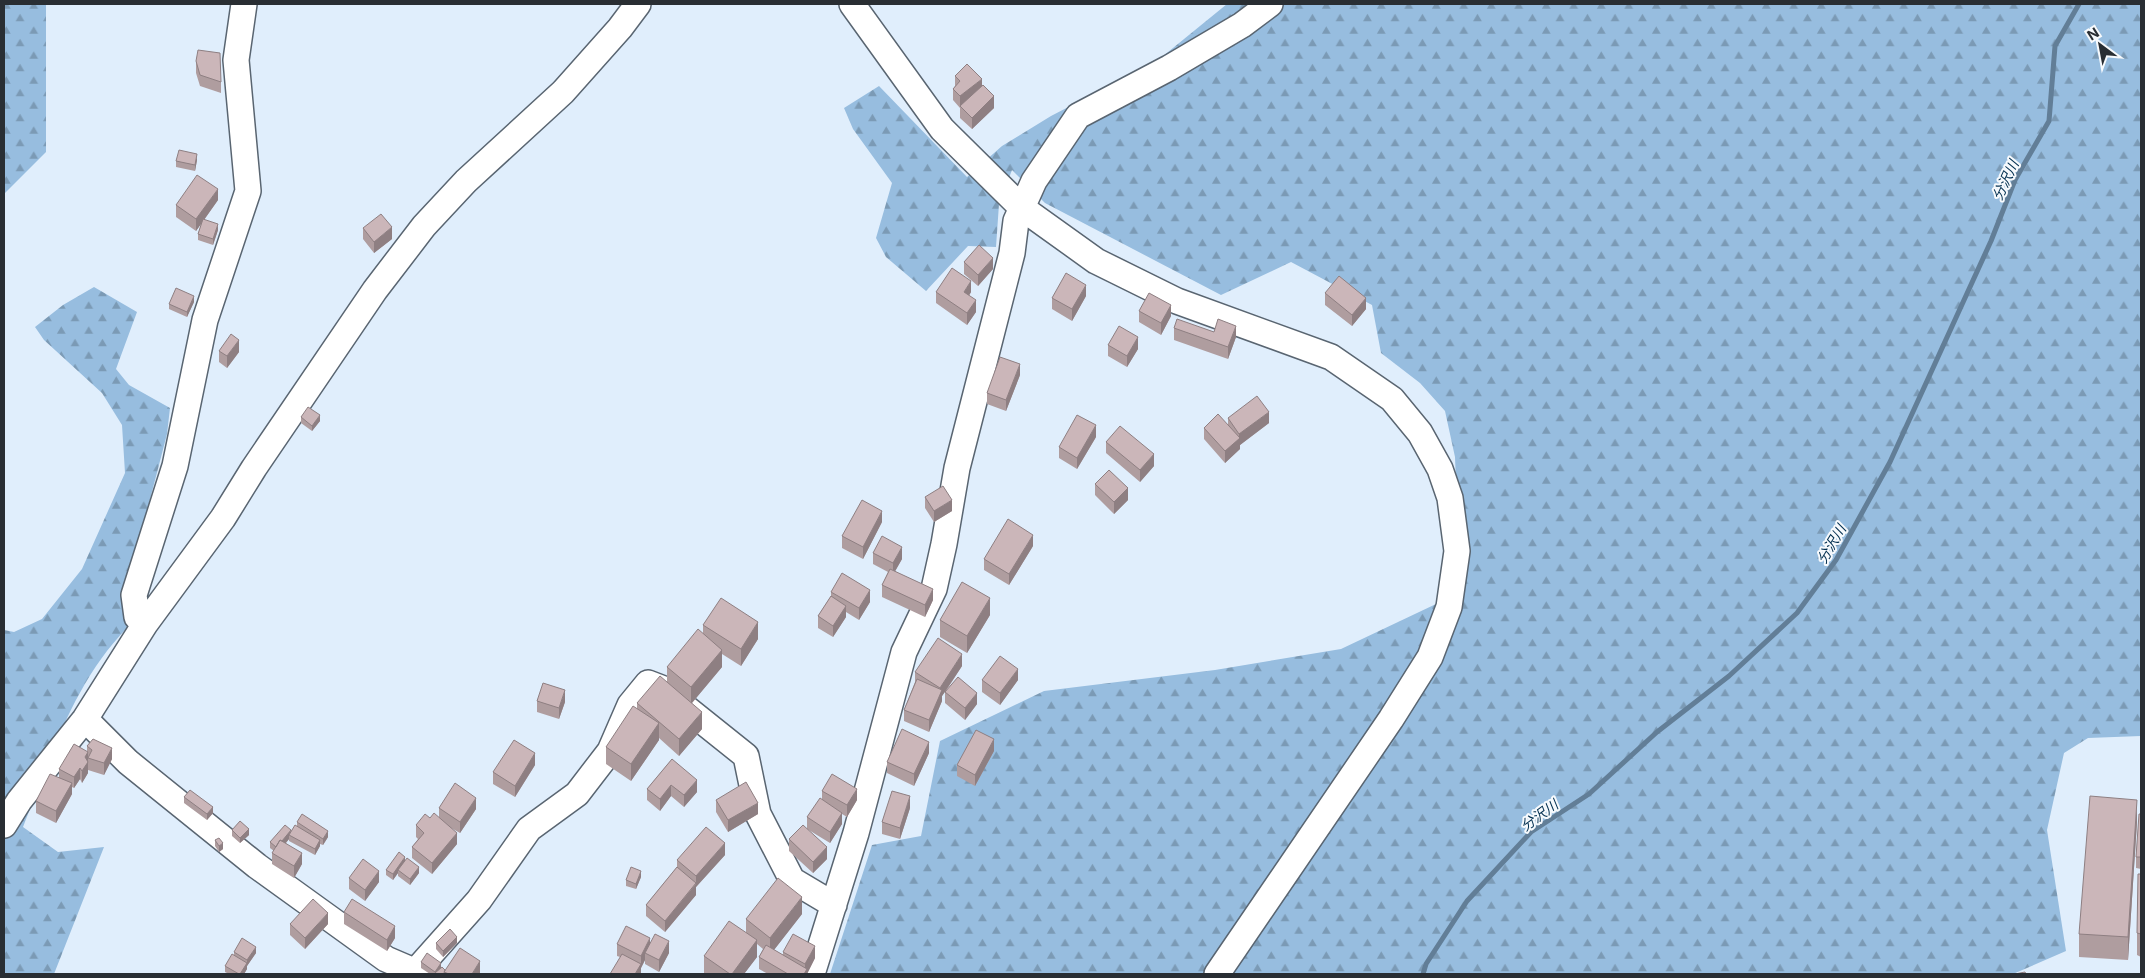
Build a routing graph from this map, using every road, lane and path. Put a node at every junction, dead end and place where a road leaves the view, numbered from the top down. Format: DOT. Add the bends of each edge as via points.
graph roads {
  1 [pos="244,4"];
  2 [pos="638,4"];
  3 [pos="852,4"];
  4 [pos="1270,4"];
  5 [pos="1022,208"];
  6 [pos="145,624"];
  7 [pos="85,719"];
  8 [pos="4,825"];
  9 [pos="834,905"];
  10 [pos="413,973"];
  11 [pos="812,974"];
  12 [pos="1217,974"];
  1 -- 6 [label="street" via="236,60 248,191 205,320 175,466 134,595 137,617"];
  2 -- 6 [label="street" via="563,92 466,181 424,226 375,290 223,518"];
  3 -- 5 [label="street" via="942,129"];
  4 -- 5 [label="street" via="1242,25 1169,68 1078,116 1034,180"];
  5 -- 9 [label="street" via="1016,221 1012,253 957,468 934,589 904,652"];
  5 -- 12 [label="street" via="1096,261 1177,302 1330,357 1392,400 1414,426 1440,468 1450,498 1457,551 1449,608 1430,657"];
  6 -- 7 [label="street"];
  7 -- 8 [label="street" via="19,801"];
  7 -- 10 [label="street" via="128,762 257,866 386,959"];
  9 -- 10 [label="street" via="792,880 758,814 746,756 661,688 648,683 630,706 610,751 577,794 530,829 479,900"];
  9 -- 11 [label="street"];
}
